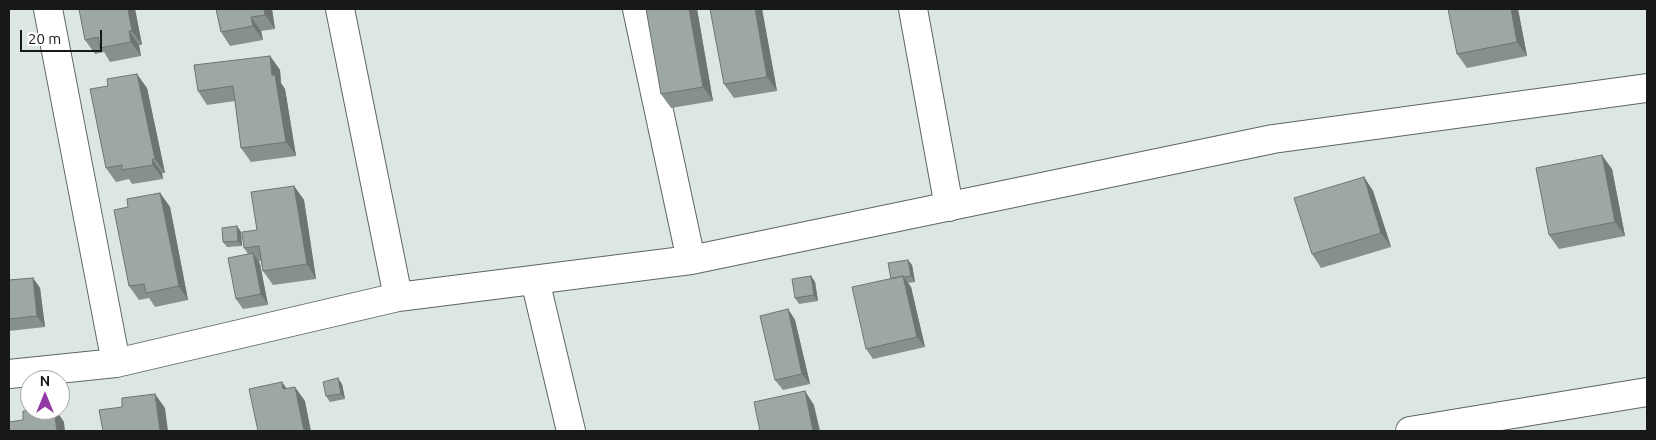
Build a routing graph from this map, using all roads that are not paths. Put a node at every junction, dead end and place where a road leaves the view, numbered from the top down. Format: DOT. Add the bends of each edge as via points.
graph roads {
  1 [pos="48,9"];
  2 [pos="340,9"];
  3 [pos="637,9"];
  4 [pos="913,9"];
  5 [pos="1647,88"];
  6 [pos="949,206"];
  7 [pos="691,260"];
  8 [pos="535,280"];
  9 [pos="398,297"];
  10 [pos="116,363"];
  11 [pos="9,374"];
  12 [pos="1647,392"];
  13 [pos="571,431"];
  14 [pos="1410,431"];
  1 -- 10 [label="street"];
  2 -- 9 [label="street"];
  3 -- 7 [label="street"];
  4 -- 6 [label="street"];
  5 -- 6 [label="street" via="1273,140"];
  6 -- 7 [label="street"];
  7 -- 8 [label="street"];
  8 -- 9 [label="street"];
  8 -- 13 [label="street"];
  9 -- 10 [label="street"];
  10 -- 11 [label="street"];
  12 -- 14 [label="street"];
}
